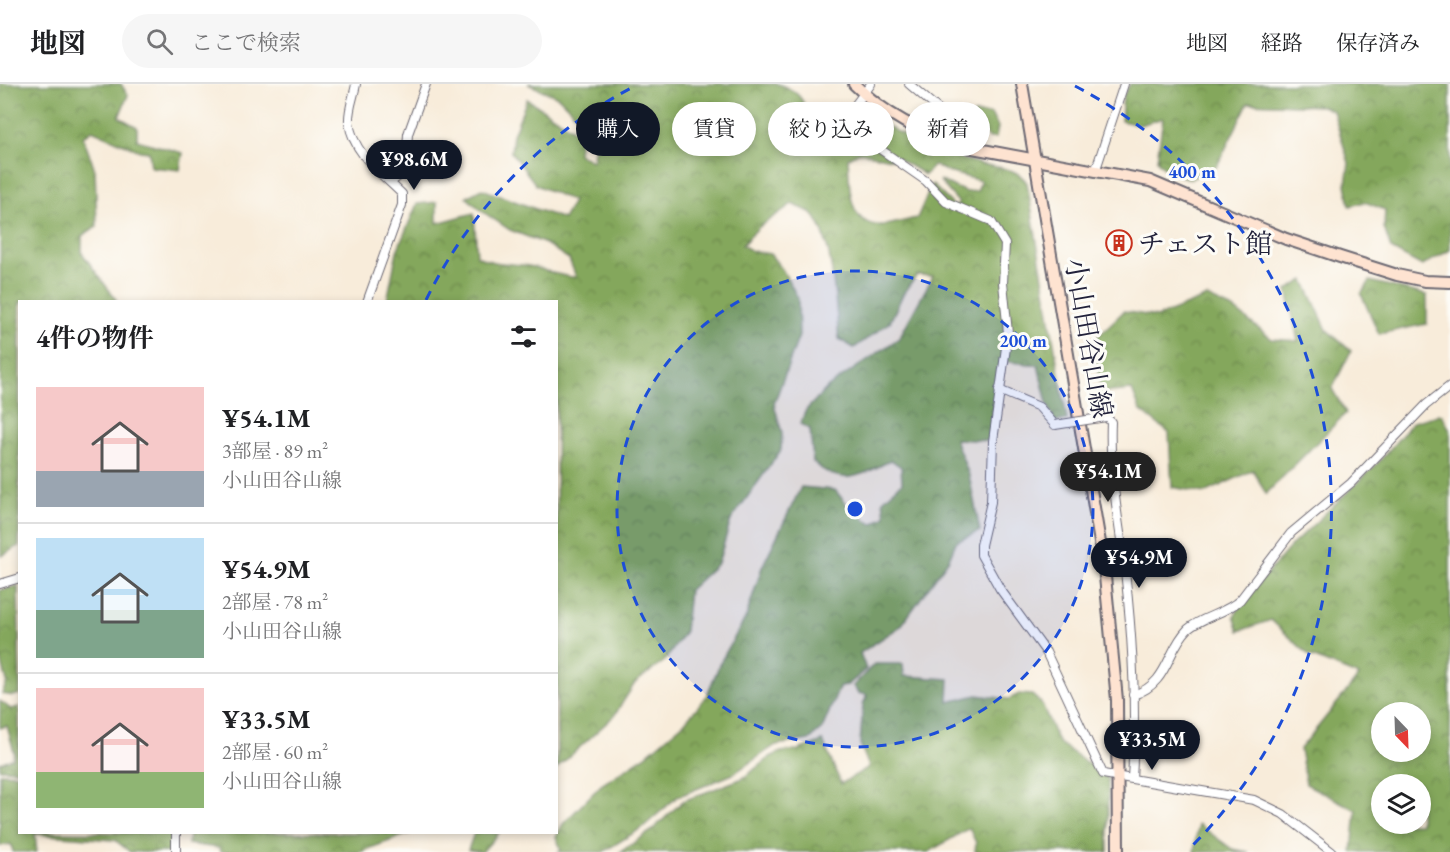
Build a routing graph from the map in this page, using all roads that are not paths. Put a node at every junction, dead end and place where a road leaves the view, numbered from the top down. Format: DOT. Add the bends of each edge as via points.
graph roads {
  1 [pos="356,84"];
  2 [pos="426,84"];
  3 [pos="854,84"];
  4 [pos="872,84"];
  5 [pos="909,84"];
  6 [pos="1022,84"];
  7 [pos="1124,84"];
  8 [pos="863,94"];
  9 [pos="930,102"];
  10 [pos="1036,159"];
  11 [pos="1096,170"];
  12 [pos="390,182"];
  13 [pos="1450,282"];
  14 [pos="368,300"];
  15 [pos="1450,386"];
  16 [pos="999,390"];
  17 [pos="18,579"];
  18 [pos="0,584"];
  19 [pos="1133,695"];
  20 [pos="1119,776"];
  21 [pos="1132,778"];
  22 [pos="177,834"];
  23 [pos="176,852"];
  24 [pos="1118,852"];
  25 [pos="1332,852"];
  1 -- 12 [label="street" via="350,113 352,133 364,158"];
  2 -- 12 [label="street" via="408,134 406,164"];
  3 -- 8 [label="main road"];
  4 -- 8 [label="street"];
  5 -- 9 [label="street"];
  6 -- 10 [label="main road, 小山田谷山線"];
  7 -- 11 [label="street"];
  8 -- 10 [label="main road" via="903,122 941,140"];
  8 -- 16 [label="street" via="849,117 854,131 927,181 946,202 991,221 1003,239 1008,333"];
  10 -- 11 [label="main road"];
  10 -- 20 [label="main road, 小山田谷山線" via="1104,566 1116,679"];
  11 -- 13 [label="main road" via="1169,187 1286,239 1340,257 1397,275"];
  12 -- 14 [label="street" via="402,194 402,205"];
  15 -- 19 [label="street" via="1426,405 1351,483 1291,533 1240,600 1186,631 1160,677"];
  16 -- 19 [label="street, bridge" via="1039,407 1055,425 1106,417 1112,422 1110,454 1124,564"];
  16 -- 20 [label="street" via="991,502 981,555 1000,589 1046,652 1103,774"];
  17 -- 18 [label="street"];
  19 -- 21 [label="street"];
  20 -- 21 [label="street"];
  20 -- 24 [label="main road, 小山田谷山線"];
  21 -- 25 [label="street" via="1254,800 1283,814"];
  22 -- 23 [label="street"];
}
